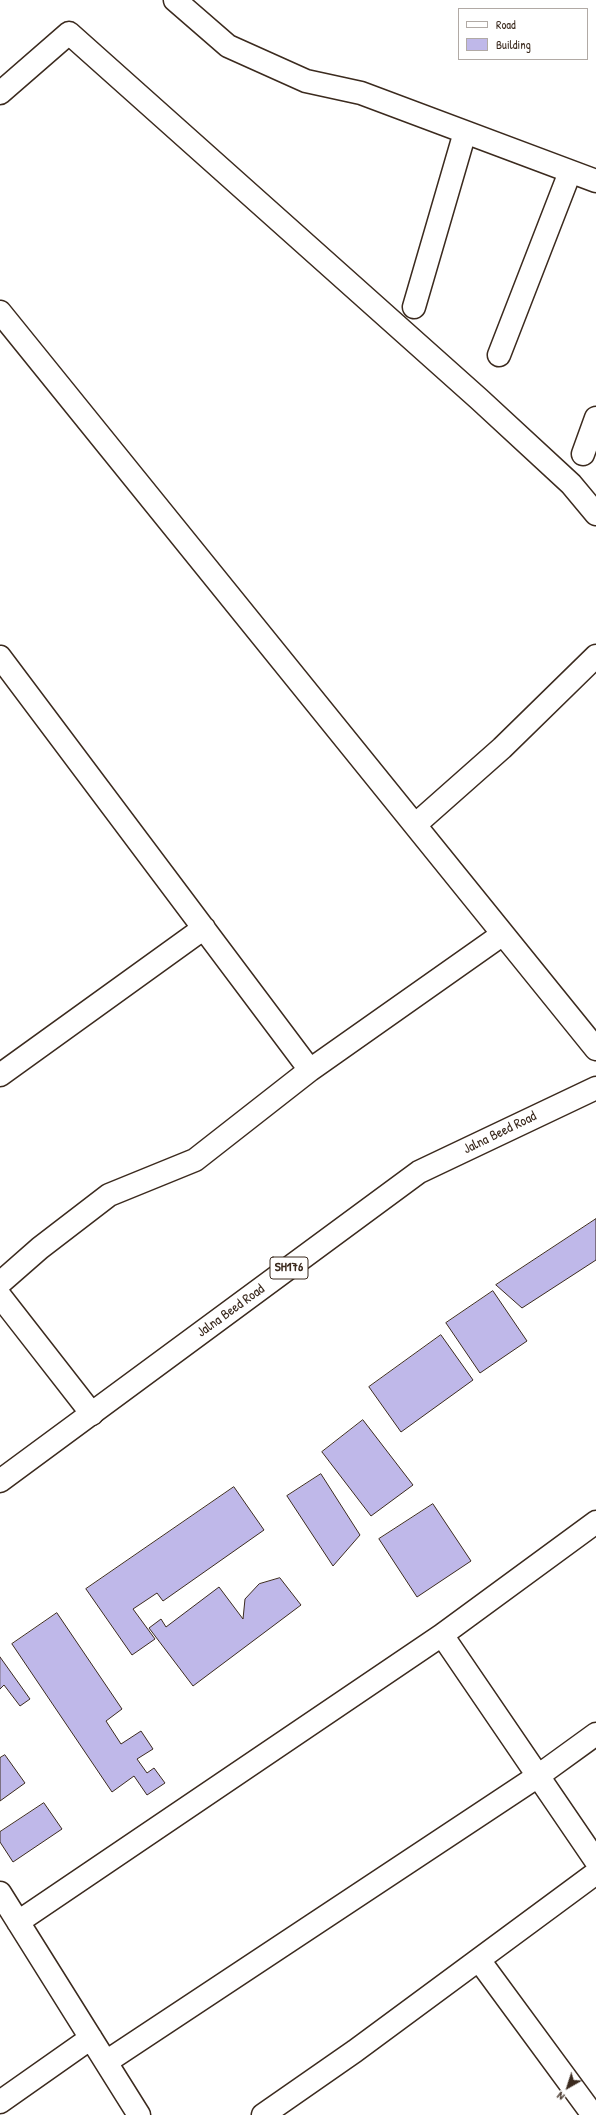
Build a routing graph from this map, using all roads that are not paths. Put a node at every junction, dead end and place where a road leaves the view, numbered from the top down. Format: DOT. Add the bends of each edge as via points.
graph roads {
  1 [pos="179,1"];
  2 [pos="0,93"];
  3 [pos="465,132"];
  4 [pos="570,172"];
  5 [pos="596,181"];
  6 [pos="414,307"];
  7 [pos="0,312"];
  8 [pos="499,355"];
  9 [pos="596,418"];
  10 [pos="583,454"];
  11 [pos="596,514"];
  12 [pos="596,656"];
  13 [pos="0,657"];
  14 [pos="415,825"];
  15 [pos="204,928"];
  16 [pos="503,934"];
  17 [pos="596,1049"];
  18 [pos="310,1070"];
  19 [pos="0,1075"];
  20 [pos="596,1088"];
  21 [pos="0,1283"];
  22 [pos="0,1296"];
  23 [pos="92,1414"];
  24 [pos="0,1481"];
  25 [pos="596,1522"];
  26 [pos="442,1634"];
  27 [pos="596,1734"];
  28 [pos="538,1776"];
  29 [pos="596,1861"];
  30 [pos="596,1873"];
  31 [pos="2,1900"];
  32 [pos="18,1922"];
  33 [pos="479,1960"];
  34 [pos="91,2038"];
  35 [pos="106,2062"];
  36 [pos="0,2102"];
  37 [pos="139,2115"];
  38 [pos="263,2115"];
  39 [pos="593,2115"];
  1 -- 3 [label="street" via="228,46 306,81 360,93"];
  2 -- 11 [label="street" via="69,33 479,399 570,484"];
  3 -- 4 [label="street"];
  3 -- 6 [label="street"];
  4 -- 5 [label="street"];
  4 -- 8 [label="street"];
  7 -- 14 [label="street"];
  9 -- 10 [label="street"];
  12 -- 14 [label="street" via="502,748"];
  13 -- 15 [label="street"];
  14 -- 16 [label="street"];
  15 -- 18 [label="street"];
  15 -- 19 [label="street"];
  16 -- 17 [label="street"];
  16 -- 18 [label="street"];
  18 -- 21 [label="street" via="195,1160 109,1195 40,1248"];
  20 -- 23 [label="street, Jalna Beed Road / SH176" via="419,1172"];
  22 -- 23 [label="street"];
  23 -- 24 [label="street, Jalna Beed Road / SH176"];
  25 -- 26 [label="street"];
  26 -- 28 [label="street"];
  26 -- 32 [label="street"];
  27 -- 28 [label="street"];
  28 -- 29 [label="street"];
  28 -- 35 [label="street"];
  30 -- 33 [label="street"];
  31 -- 32 [label="street"];
  32 -- 34 [label="street"];
  33 -- 38 [label="street"];
  33 -- 39 [label="street"];
  34 -- 35 [label="street"];
  34 -- 36 [label="street"];
  35 -- 37 [label="street"];
}
